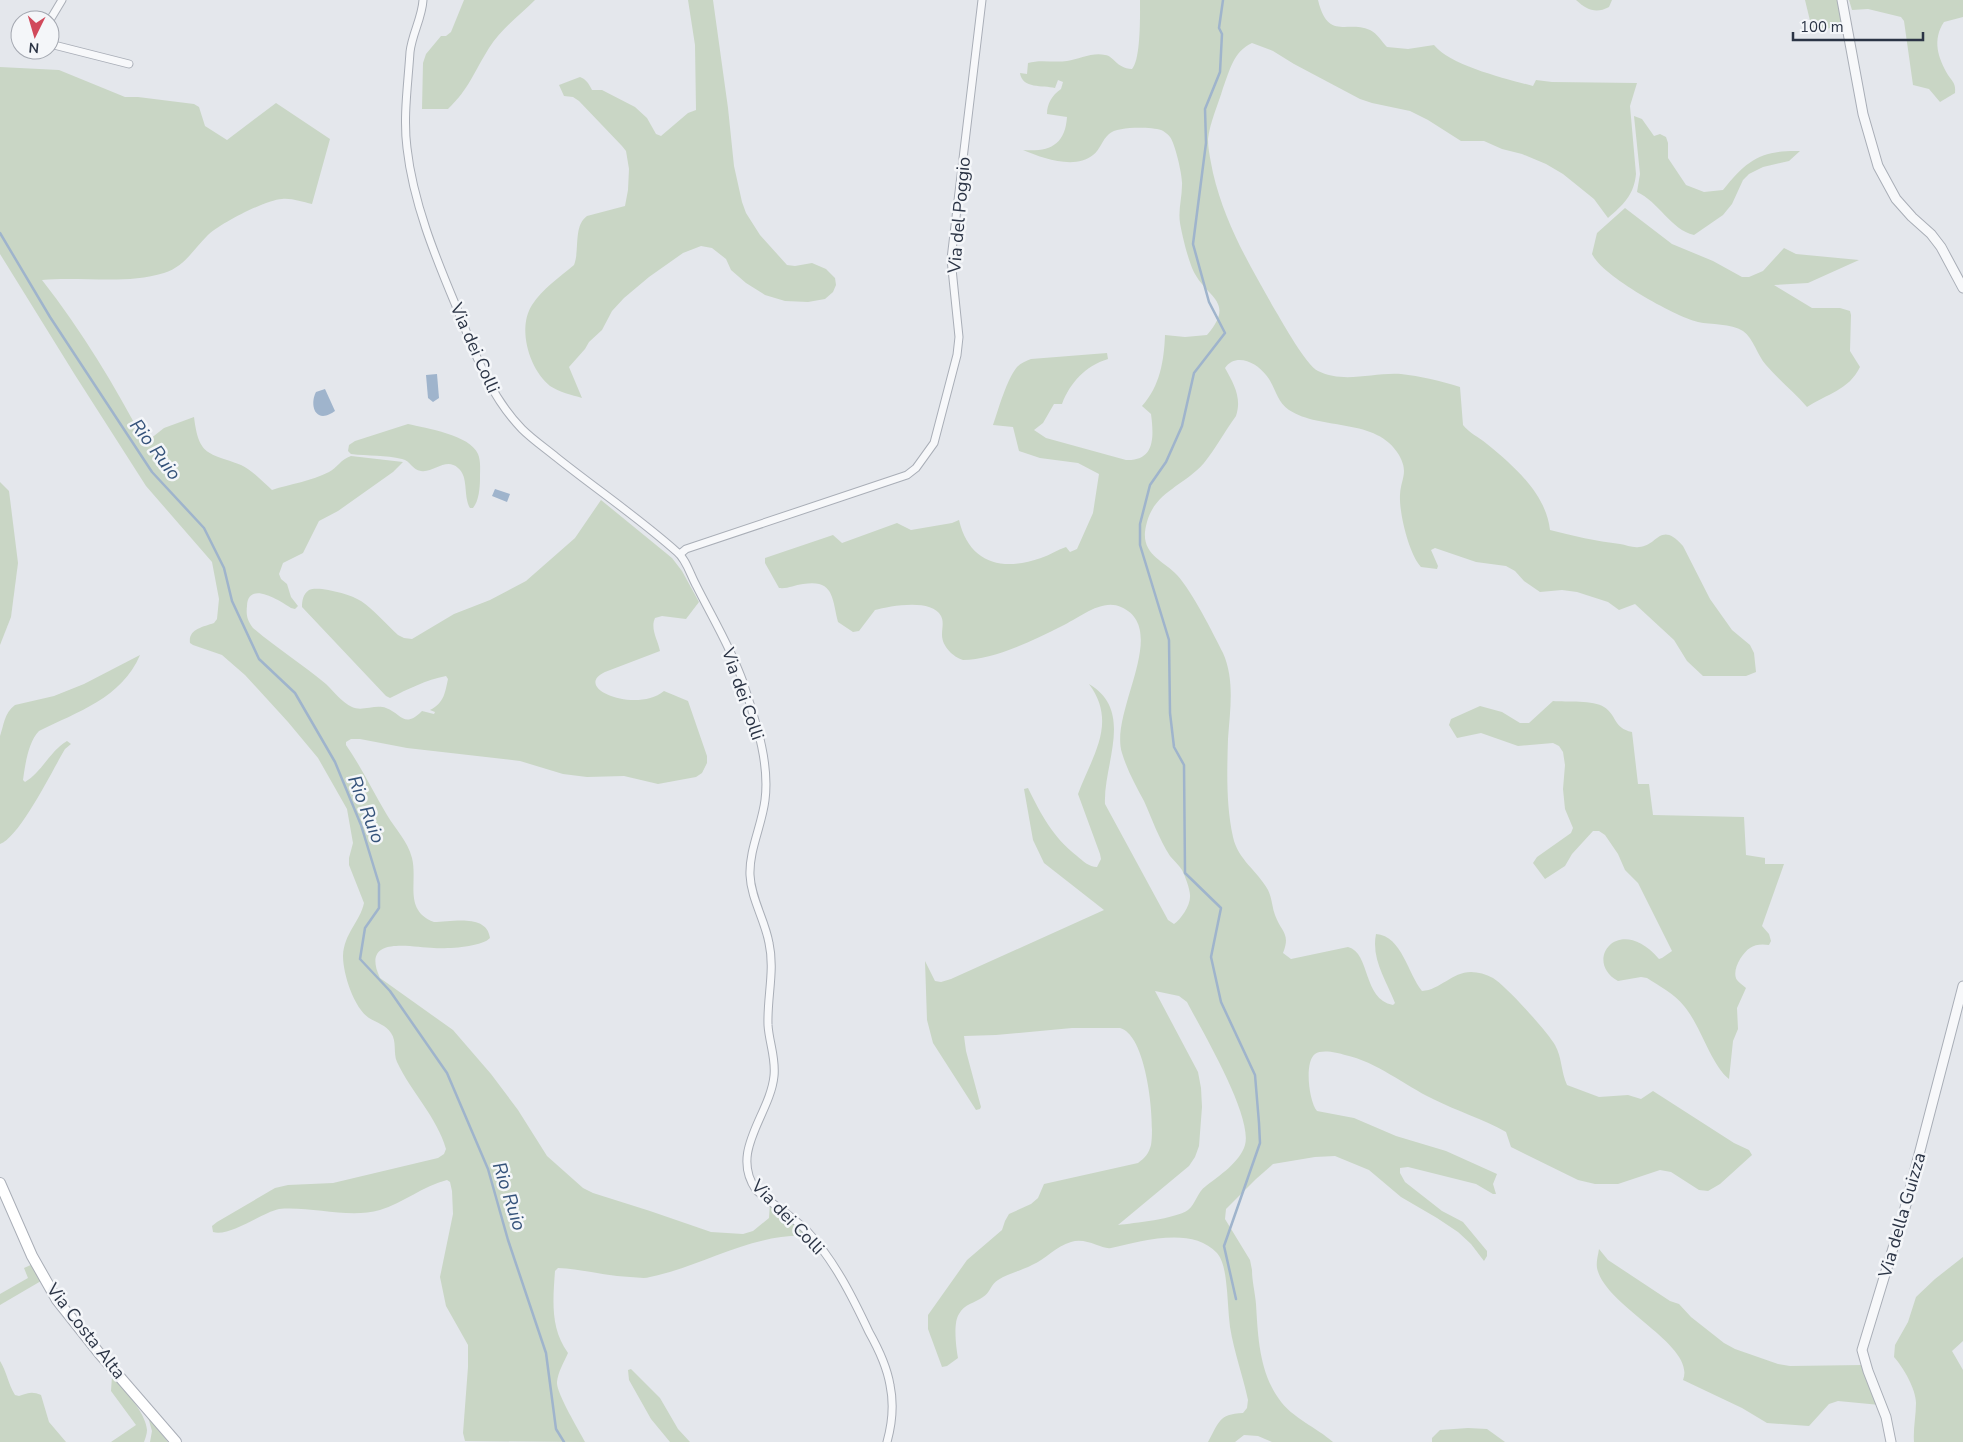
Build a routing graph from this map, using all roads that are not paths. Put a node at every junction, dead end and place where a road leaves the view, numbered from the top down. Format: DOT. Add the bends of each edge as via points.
graph roads {
  1 [pos="423,0"];
  2 [pos="982,0"];
  3 [pos="1842,0"];
  4 [pos="60,47"];
  5 [pos="129,64"];
  6 [pos="1963,288"];
  7 [pos="680,554"];
  8 [pos="1963,986"];
  9 [pos="0,1183"];
  10 [pos="176,1442"];
  11 [pos="887,1442"];
  12 [pos="1891,1442"];
  1 -- 7 [label="street, Via dei Colli" via="410,52 407,149 429,242 484,375 501,404 523,430"];
  2 -- 7 [label="street, Via del Poggio" via="951,259 959,337 952,379 930,449 907,475 686,548"];
  3 -- 6 [label="street" via="1864,114 1878,166 1896,199 1941,248"];
  4 -- 5 [label="street"];
  7 -- 11 [label="street, Via dei Colli" via="733,656 767,772 750,876 771,952 768,1023 775,1062 771,1092 747,1155 747,1171 756,1190 805,1229 817,1243 850,1292 889,1377 892,1415"];
  8 -- 12 [label="street, Via della Guizza" via="1904,1212 1862,1350 1886,1417"];
  9 -- 10 [label="main road, Via Costa Alta" via="32,1256 57,1300"];
}
